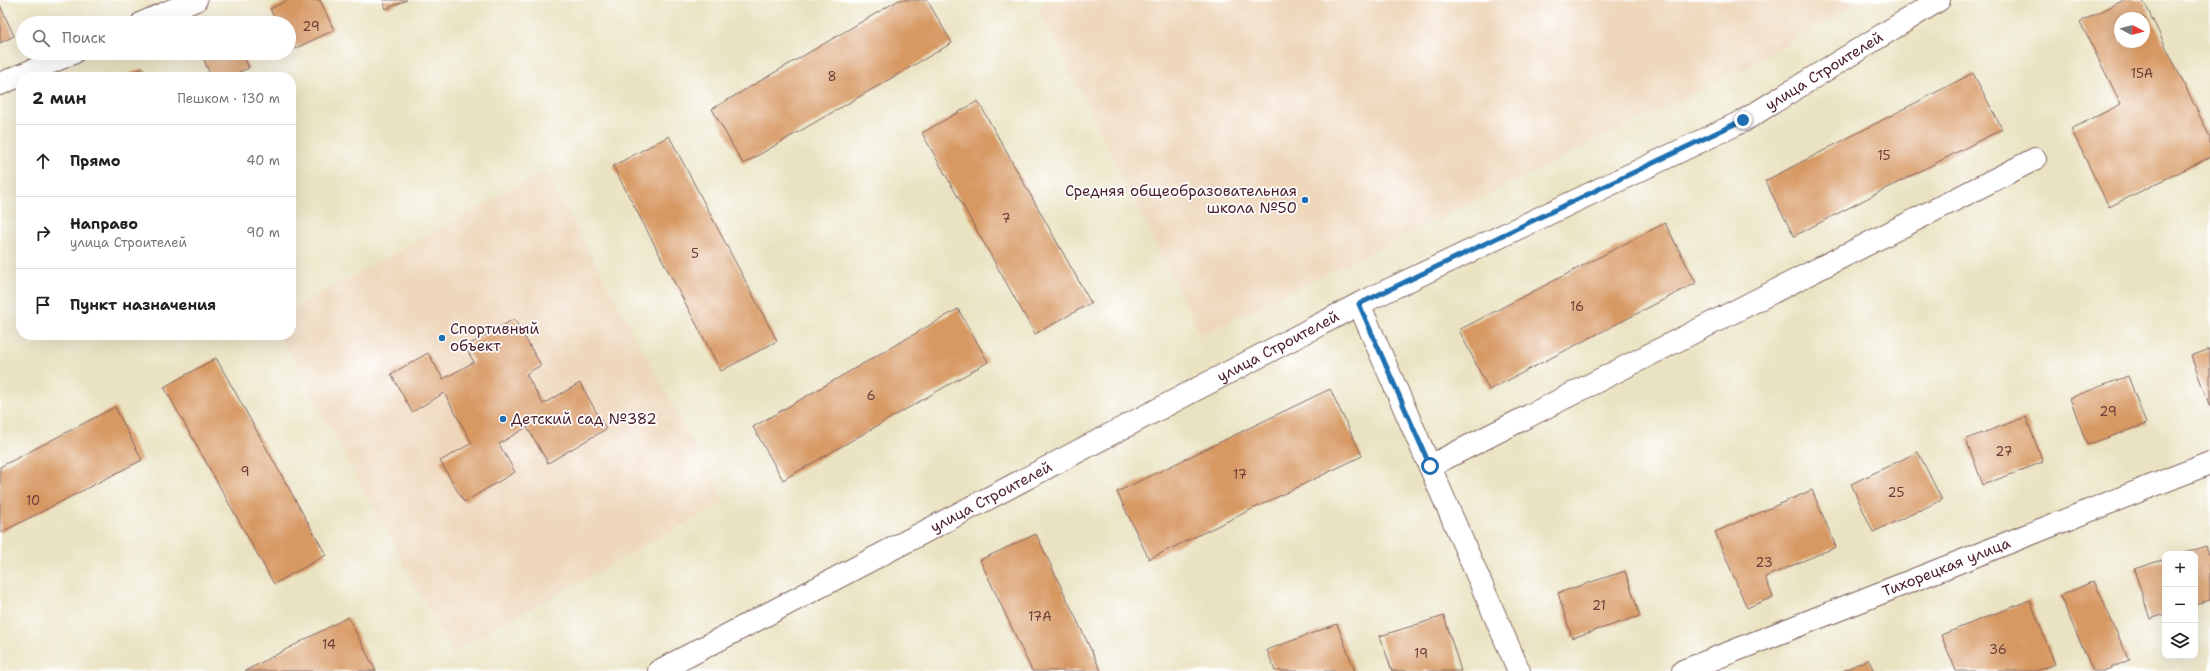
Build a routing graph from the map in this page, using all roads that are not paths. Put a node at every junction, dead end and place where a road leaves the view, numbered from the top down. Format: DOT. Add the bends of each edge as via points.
graph roads {
  1 [pos="196,0"];
  2 [pos="1939,0"];
  3 [pos="158,16"];
  4 [pos="56,60"];
  5 [pos="28,72"];
  6 [pos="16,77"];
  7 [pos="0,84"];
  8 [pos="2035,159"];
  9 [pos="1359,304"];
  10 [pos="2210,463"];
  11 [pos="1430,466"];
  12 [pos="659,671"];
  13 [pos="1519,671"];
  14 [pos="1683,671"];
  1 -- 3 [label="street"];
  2 -- 9 [label="street, улица Строителей" via="1743,120"];
  4 -- 5 [label="street"];
  6 -- 7 [label="street"];
  8 -- 11 [label="street"];
  9 -- 11 [label="street"];
  9 -- 12 [label="street, улица Строителей"];
  10 -- 14 [label="street, Тихорецкая улица"];
  11 -- 13 [label="street"];
}
